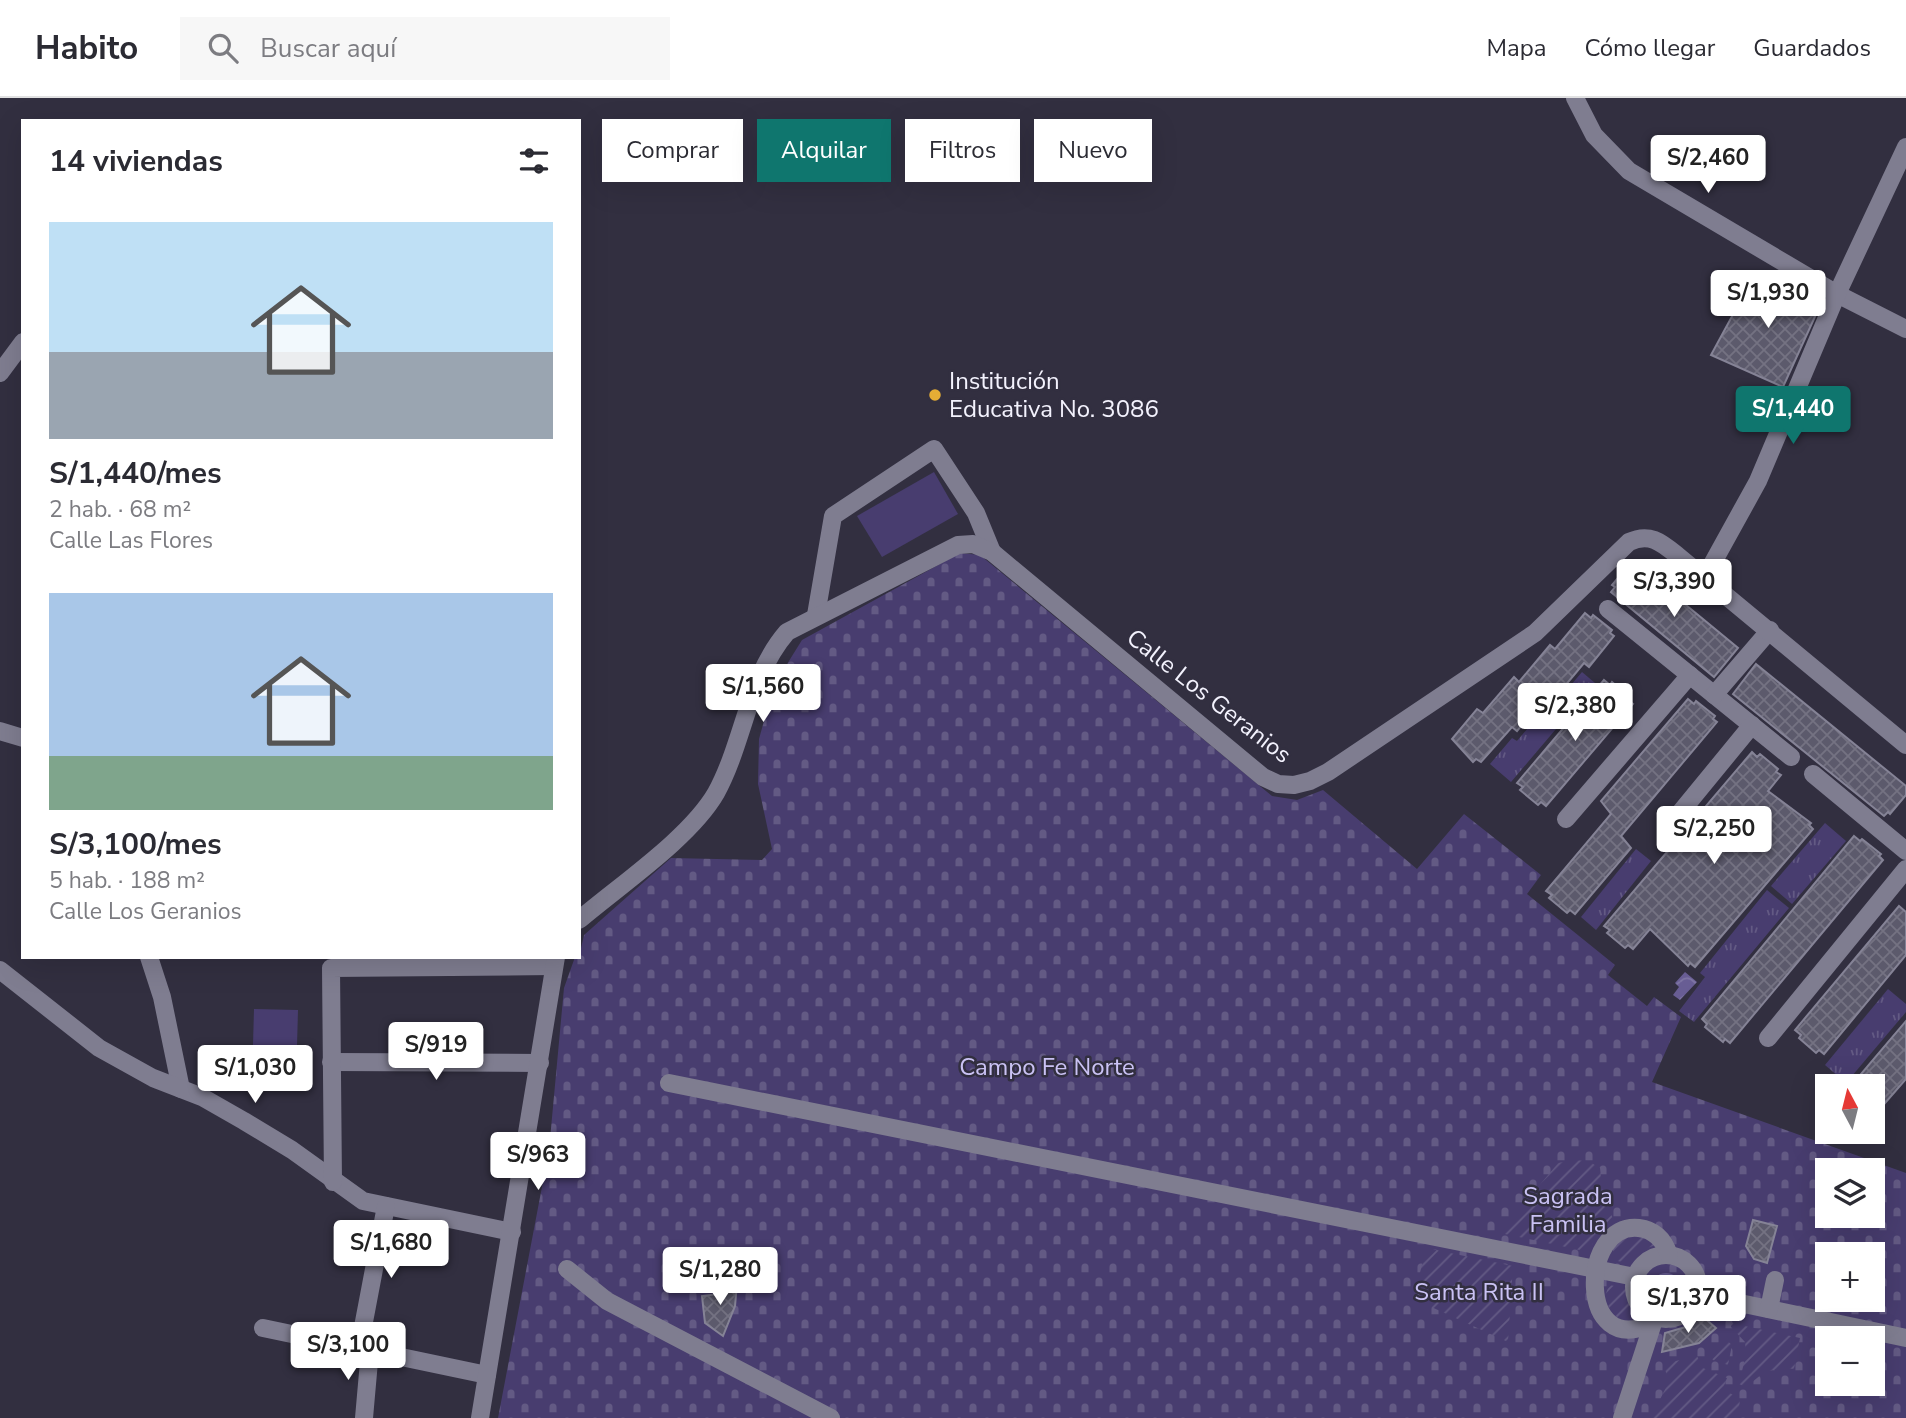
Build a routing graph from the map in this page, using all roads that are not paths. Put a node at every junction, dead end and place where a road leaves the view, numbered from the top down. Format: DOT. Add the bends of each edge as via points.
graph roads {
  1 [pos="1575,98"];
  2 [pos="1906,148"];
  3 [pos="1837,294"];
  4 [pos="1906,329"];
  5 [pos="21,345"];
  6 [pos="0,373"];
  7 [pos="992,552"];
  8 [pos="1705,577"];
  9 [pos="1608,609"];
  10 [pos="816,615"];
  11 [pos="1770,630"];
  12 [pos="1690,675"];
  13 [pos="1714,695"];
  14 [pos="1752,725"];
  15 [pos="0,732"];
  16 [pos="21,737"];
  17 [pos="1906,745"];
  18 [pos="1791,757"];
  19 [pos="1813,774"];
  20 [pos="1566,819"];
  21 [pos="1670,825"];
  22 [pos="1903,843"];
  23 [pos="1906,869"];
  24 [pos="581,918"];
  25 [pos="150,959"];
  26 [pos="555,962"];
  27 [pos="0,970"];
  28 [pos="1768,1038"];
  29 [pos="331,1062"];
  30 [pos="540,1063"];
  31 [pos="668,1083"];
  32 [pos="181,1088"];
  33 [pos="332,1182"];
  34 [pos="386,1206"];
  35 [pos="512,1232"];
  36 [pos="1669,1255"];
  37 [pos="1597,1268"];
  38 [pos="567,1269"];
  39 [pos="1635,1277"];
  40 [pos="1775,1280"];
  41 [pos="1697,1294"];
  42 [pos="1769,1310"];
  43 [pos="1655,1317"];
  44 [pos="263,1328"];
  45 [pos="1906,1338"];
  46 [pos="365,1349"];
  47 [pos="487,1375"];
  48 [pos="364,1418"];
  49 [pos="480,1418"];
  50 [pos="831,1418"];
  51 [pos="1622,1418"];
  1 -- 3 [label="street" via="1594,135 1629,171"];
  2 -- 3 [label="street"];
  3 -- 4 [label="street"];
  3 -- 8 [label="street" via="1758,481"];
  5 -- 6 [label="street"];
  7 -- 8 [label="street, Calle Los Geranios" via="1263,777 1286,785 1328,772 1515,648 1639,537 1659,541"];
  7 -- 10 [label="street, Calle Los Geranios" via="973,544 953,546"];
  7 -- 10 [label="street" via="976,513 934,449 833,516"];
  8 -- 11 [label="street, Calle Los Geranios"];
  9 -- 12 [label="street"];
  10 -- 24 [label="street, Calle Los Geranios" via="797,624 778,642 756,687 723,778 702,814"];
  11 -- 13 [label="street"];
  11 -- 17 [label="street, Calle Los Geranios"];
  12 -- 13 [label="street"];
  12 -- 20 [label="street"];
  13 -- 14 [label="street"];
  14 -- 18 [label="street"];
  14 -- 21 [label="street"];
  15 -- 16 [label="street"];
  19 -- 22 [label="street"];
  23 -- 28 [label="street"];
  25 -- 32 [label="street"];
  26 -- 29 [label="street" via="331,968"];
  26 -- 30 [label="street"];
  27 -- 32 [label="street" via="99,1048"];
  29 -- 30 [label="street"];
  29 -- 33 [label="street"];
  30 -- 35 [label="street"];
  31 -- 37 [label="street"];
  32 -- 33 [label="street" via="292,1150"];
  33 -- 34 [label="street" via="363,1201"];
  34 -- 35 [label="street"];
  34 -- 46 [label="street"];
  35 -- 47 [label="street"];
  36 -- 37 [label="street" via="1658,1235 1636,1227 1624,1229 1606,1243"];
  36 -- 39 [label="street" via="1649,1259"];
  36 -- 41 [label="street" via="1680,1258 1695,1273"];
  37 -- 39 [label="street"];
  37 -- 43 [label="street" via="1595,1298 1609,1323 1631,1330 1652,1323"];
  38 -- 50 [label="street" via="607,1301"];
  39 -- 43 [label="street" via="1639,1304"];
  40 -- 42 [label="street"];
  41 -- 42 [label="street"];
  41 -- 43 [label="street" via="1686,1312"];
  42 -- 45 [label="street"];
  43 -- 51 [label="street"];
  44 -- 46 [label="street"];
  46 -- 47 [label="street"];
  46 -- 48 [label="street"];
  47 -- 49 [label="street"];
}
